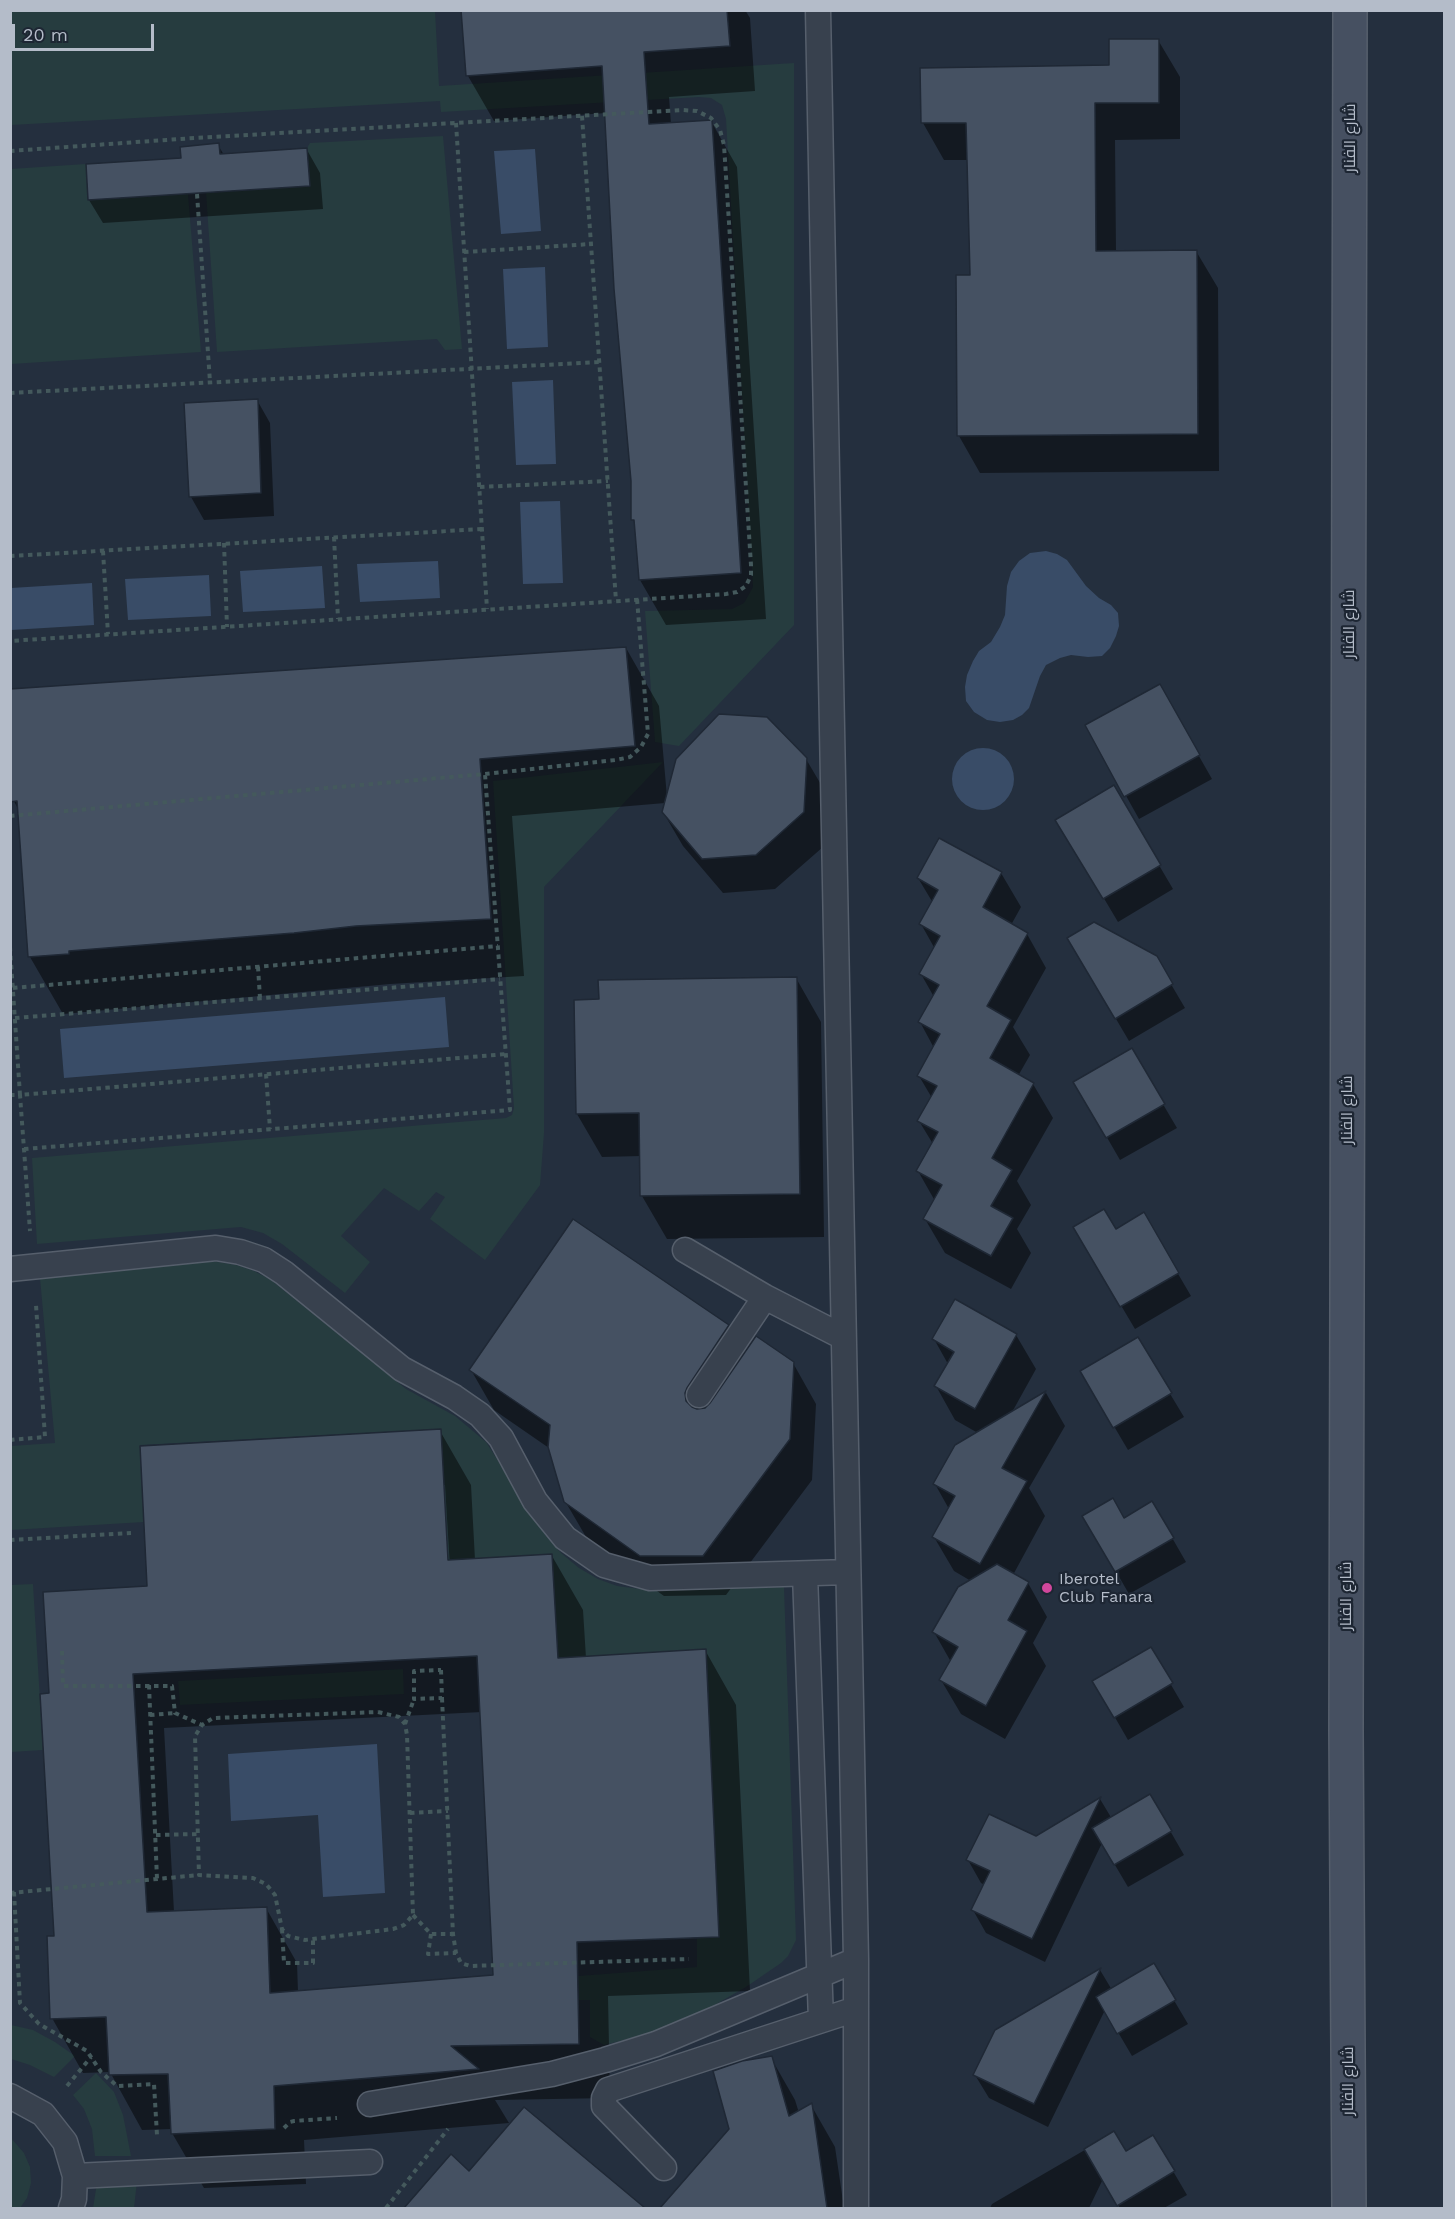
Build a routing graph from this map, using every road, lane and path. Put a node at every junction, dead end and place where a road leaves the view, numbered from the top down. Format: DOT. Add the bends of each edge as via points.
graph roads {
  1 [pos="818,10"];
  2 [pos="1350,10"];
  3 [pos="582,116"];
  4 [pos="456,123"];
  5 [pos="194,138"];
  6 [pos="194,146"];
  7 [pos="10,150"];
  8 [pos="197,194"];
  9 [pos="591,244"];
  10 [pos="464,252"];
  11 [pos="600,362"];
  12 [pos="472,369"];
  13 [pos="210,382"];
  14 [pos="10,393"];
  15 [pos="608,481"];
  16 [pos="480,487"];
  17 [pos="483,529"];
  18 [pos="334,537"];
  19 [pos="224,543"];
  20 [pos="103,551"];
  21 [pos="10,556"];
  22 [pos="638,599"];
  23 [pos="616,601"];
  24 [pos="487,609"];
  25 [pos="338,619"];
  26 [pos="227,627"];
  27 [pos="108,634"];
  28 [pos="10,641"];
  29 [pos="485,774"];
  30 [pos="10,816"];
  31 [pos="498,946"];
  32 [pos="10,947"];
  33 [pos="258,967"];
  34 [pos="500,979"];
  35 [pos="13,988"];
  36 [pos="260,998"];
  37 [pos="15,1018"];
  38 [pos="506,1054"];
  39 [pos="266,1074"];
  40 [pos="270,1129"];
  41 [pos="24,1149"];
  42 [pos="685,1250"];
  43 [pos="10,1269"];
  44 [pos="765,1297"];
  45 [pos="843,1337"];
  46 [pos="699,1395"];
  47 [pos="131,1533"];
  48 [pos="10,1540"];
  49 [pos="848,1572"];
  50 [pos="805,1574"];
  51 [pos="62,1651"];
  52 [pos="149,1685"];
  53 [pos="442,1698"];
  54 [pos="414,1699"];
  55 [pos="175,1713"];
  56 [pos="150,1715"];
  57 [pos="405,1724"];
  58 [pos="202,1725"];
  59 [pos="448,1810"];
  60 [pos="410,1813"];
  61 [pos="156,1834"];
  62 [pos="198,1834"];
  63 [pos="199,1875"];
  64 [pos="157,1879"];
  65 [pos="12,1892"];
  66 [pos="413,1915"];
  67 [pos="282,1929"];
  68 [pos="430,1934"];
  69 [pos="453,1934"];
  70 [pos="313,1939"];
  71 [pos="456,1953"];
  72 [pos="688,1959"];
  73 [pos="856,1960"];
  74 [pos="819,1975"];
  75 [pos="19,1983"];
  76 [pos="10,1984"];
  77 [pos="856,2010"];
  78 [pos="821,2020"];
  79 [pos="482,2086"];
  80 [pos="10,2096"];
  81 [pos="370,2104"];
  82 [pos="370,2162"];
  83 [pos="664,2168"];
  84 [pos="159,2171"];
  85 [pos="75,2176"];
  86 [pos="71,2208"];
  87 [pos="386,2208"];
  88 [pos="856,2208"];
  89 [pos="1350,2208"];
  1 -- 45 [label="lane"];
  2 -- 89 [label="main road, شارع الفنار" via="1346,1682"];
  3 -- 4 [label="path"];
  3 -- 9 [label="path"];
  3 -- 22 [label="path" via="697,111 711,117 724,145 751,575 746,586 737,592"];
  4 -- 5 [label="path"];
  4 -- 10 [label="path"];
  5 -- 6 [label="path"];
  5 -- 7 [label="path"];
  8 -- 13 [label="path"];
  9 -- 10 [label="path"];
  9 -- 11 [label="path"];
  10 -- 12 [label="path"];
  11 -- 12 [label="path"];
  11 -- 15 [label="path"];
  12 -- 13 [label="path"];
  12 -- 16 [label="path"];
  13 -- 14 [label="path"];
  15 -- 16 [label="path"];
  15 -- 23 [label="path"];
  16 -- 17 [label="path"];
  17 -- 18 [label="path"];
  17 -- 24 [label="path"];
  18 -- 19 [label="path"];
  18 -- 25 [label="path"];
  19 -- 20 [label="path"];
  19 -- 26 [label="path"];
  20 -- 21 [label="path"];
  20 -- 27 [label="path"];
  22 -- 23 [label="path"];
  22 -- 29 [label="path" via="648,734 641,747 630,757 616,760"];
  23 -- 24 [label="path"];
  24 -- 25 [label="path"];
  25 -- 26 [label="path"];
  26 -- 27 [label="path"];
  27 -- 28 [label="path"];
  29 -- 30 [label="path"];
  29 -- 31 [label="path"];
  31 -- 33 [label="path"];
  31 -- 34 [label="path"];
  32 -- 35 [label="path"];
  33 -- 35 [label="path"];
  33 -- 36 [label="path"];
  34 -- 36 [label="path"];
  34 -- 38 [label="path"];
  35 -- 37 [label="path"];
  36 -- 37 [label="path"];
  37 -- 39 [label="path" via="20,1095"];
  38 -- 39 [label="path"];
  38 -- 40 [label="path" via="510,1110"];
  39 -- 40 [label="path"];
  40 -- 41 [label="path"];
  42 -- 44 [label="lane"];
  43 -- 50 [label="lane" via="216,1248 264,1260 402,1369 480,1415 501,1438 535,1501 565,1538 604,1565 650,1578"];
  44 -- 45 [label="lane"];
  44 -- 46 [label="lane"];
  45 -- 49 [label="lane"];
  47 -- 48 [label="path"];
  49 -- 50 [label="lane"];
  49 -- 73 [label="lane"];
  50 -- 74 [label="lane"];
  51 -- 52 [label="path" via="63,1686"];
  52 -- 55 [label="path" via="172,1686"];
  52 -- 56 [label="path"];
  53 -- 54 [label="path"];
  53 -- 54 [label="path" via="441,1670 414,1671"];
  53 -- 59 [label="path"];
  54 -- 57 [label="path"];
  55 -- 56 [label="path"];
  55 -- 58 [label="path"];
  56 -- 61 [label="path"];
  57 -- 58 [label="path" via="399,1717 378,1712 213,1718"];
  57 -- 60 [label="path"];
  58 -- 62 [label="path" via="195,1736"];
  59 -- 60 [label="path"];
  59 -- 69 [label="path"];
  60 -- 66 [label="path"];
  61 -- 62 [label="path"];
  61 -- 64 [label="path"];
  62 -- 63 [label="path"];
  63 -- 64 [label="path"];
  63 -- 67 [label="path" via="253,1878 266,1884 275,1895"];
  64 -- 65 [label="path"];
  65 -- 75 [label="path"];
  66 -- 68 [label="path"];
  66 -- 70 [label="path" via="404,1925 393,1929"];
  67 -- 70 [label="path" via="297,1940"];
  67 -- 70 [label="path" via="284,1963 313,1963"];
  68 -- 69 [label="path"];
  68 -- 71 [label="path" via="428,1954"];
  69 -- 71 [label="path"];
  71 -- 72 [label="path" via="461,1963 470,1966"];
  73 -- 74 [label="lane"];
  73 -- 77 [label="lane"];
  74 -- 78 [label="lane"];
  74 -- 79 [label="lane" via="656,2044 552,2074"];
  75 -- 76 [label="path"];
  75 -- 84 [label="path" via="20,2003 39,2024 87,2050 101,2072 117,2086 154,2084"];
  77 -- 78 [label="lane"];
  77 -- 88 [label="lane"];
  78 -- 83 [label="lane" via="608,2090 604,2106"];
  79 -- 81 [label="lane"];
  79 -- 87 [label="path"];
  80 -- 85 [label="lane" via="44,2115 65,2142"];
  82 -- 84 [label="lane"];
  84 -- 85 [label="lane"];
  85 -- 86 [label="lane"];
}
